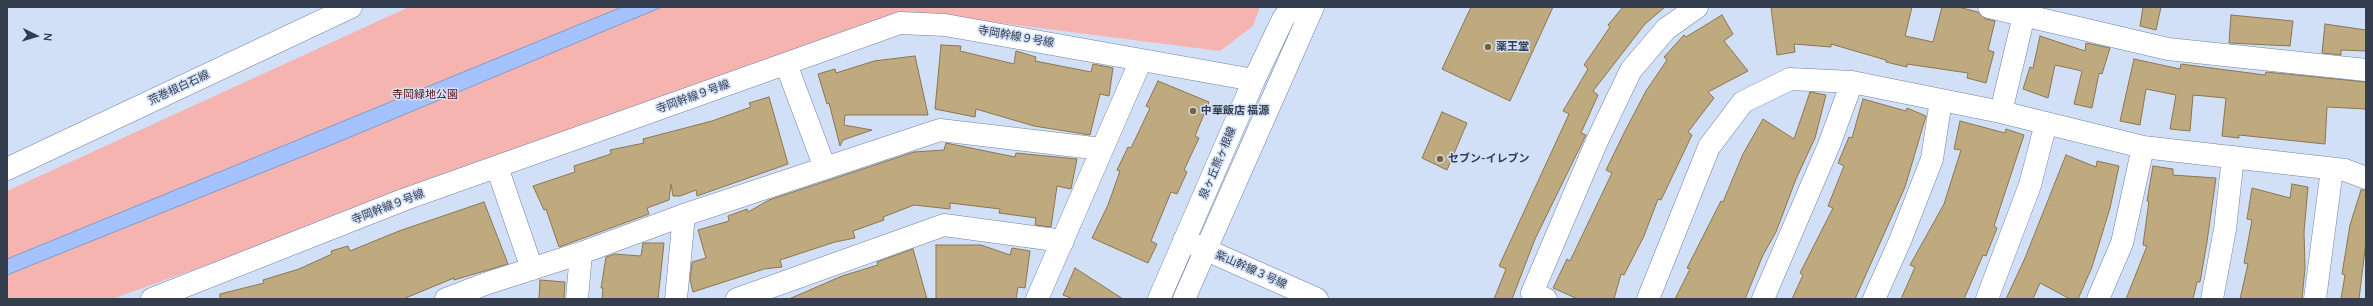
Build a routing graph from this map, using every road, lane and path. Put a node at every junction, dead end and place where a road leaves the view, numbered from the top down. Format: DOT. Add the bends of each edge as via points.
graph roads {
  1 [pos="351,7"];
  2 [pos="1313,7"];
  3 [pos="1697,7"];
  4 [pos="1989,7"];
  5 [pos="1287,11"];
  6 [pos="2024,15"];
  7 [pos="1141,60"];
  8 [pos="786,64"];
  9 [pos="2366,70"];
  10 [pos="1254,80"];
  11 [pos="1852,82"];
  12 [pos="1941,100"];
  13 [pos="2001,112"];
  14 [pos="2046,124"];
  15 [pos="2143,147"];
  16 [pos="1102,149"];
  17 [pos="2233,157"];
  18 [pos="497,167"];
  19 [pos="7,168"];
  20 [pos="825,168"];
  21 [pos="2332,168"];
  22 [pos="2366,178"];
  23 [pos="684,215"];
  24 [pos="1184,240"];
  25 [pos="1062,241"];
  26 [pos="1206,250"];
  27 [pos="581,253"];
  28 [pos="532,269"];
  29 [pos="488,291"];
  30 [pos="164,297"];
  31 [pos="446,299"];
  32 [pos="577,299"];
  33 [pos="676,299"];
  34 [pos="737,299"];
  35 [pos="1037,299"];
  36 [pos="1159,299"];
  37 [pos="1184,299"];
  38 [pos="1317,299"];
  39 [pos="1546,299"];
  40 [pos="1648,299"];
  41 [pos="1763,299"];
  42 [pos="1874,299"];
  43 [pos="1986,299"];
  44 [pos="2098,299"];
  45 [pos="2212,299"];
  46 [pos="2315,299"];
  1 -- 19 [label="street, 荒巻根白石線"];
  2 -- 26 [label="street"];
  3 -- 39 [label="street" via="1666,29 1631,70 1597,141 1532,293"];
  4 -- 6 [label="street"];
  5 -- 10 [label="street, 泉ヶ丘熊ヶ根線"];
  6 -- 9 [label="street" via="2168,49"];
  6 -- 13 [label="street"];
  7 -- 8 [label="street, 寺岡幹線９号線" via="945,25 900,23"];
  7 -- 10 [label="street, 寺岡幹線９号線"];
  7 -- 16 [label="street"];
  8 -- 18 [label="street, 寺岡幹線９号線"];
  8 -- 20 [label="street"];
  10 -- 24 [label="street, 泉ヶ丘熊ヶ根線"];
  11 -- 12 [label="street"];
  11 -- 40 [label="street" via="1790,79 1743,102 1709,147"];
  11 -- 41 [label="street" via="1829,145"];
  12 -- 13 [label="street"];
  12 -- 42 [label="street" via="1932,159"];
  13 -- 14 [label="street"];
  14 -- 15 [label="street"];
  14 -- 43 [label="street" via="2030,185"];
  15 -- 17 [label="street"];
  15 -- 44 [label="street" via="2122,243"];
  16 -- 20 [label="street" via="940,130"];
  16 -- 25 [label="street"];
  17 -- 21 [label="street"];
  17 -- 45 [label="street" via="2225,229"];
  18 -- 28 [label="street"];
  18 -- 30 [label="street, 寺岡幹線９号線" via="403,200"];
  20 -- 23 [label="street"];
  21 -- 22 [label="street"];
  21 -- 46 [label="street"];
  23 -- 27 [label="street"];
  23 -- 33 [label="street"];
  24 -- 26 [label="street, 紫山幹線３号線"];
  24 -- 36 [label="street, 泉ヶ丘熊ヶ根線"];
  25 -- 34 [label="street" via="944,225"];
  25 -- 35 [label="street"];
  26 -- 37 [label="street"];
  26 -- 38 [label="street, 紫山幹線３号線"];
  27 -- 28 [label="street"];
  27 -- 32 [label="street"];
  28 -- 29 [label="street"];
  29 -- 31 [label="street"];
}
